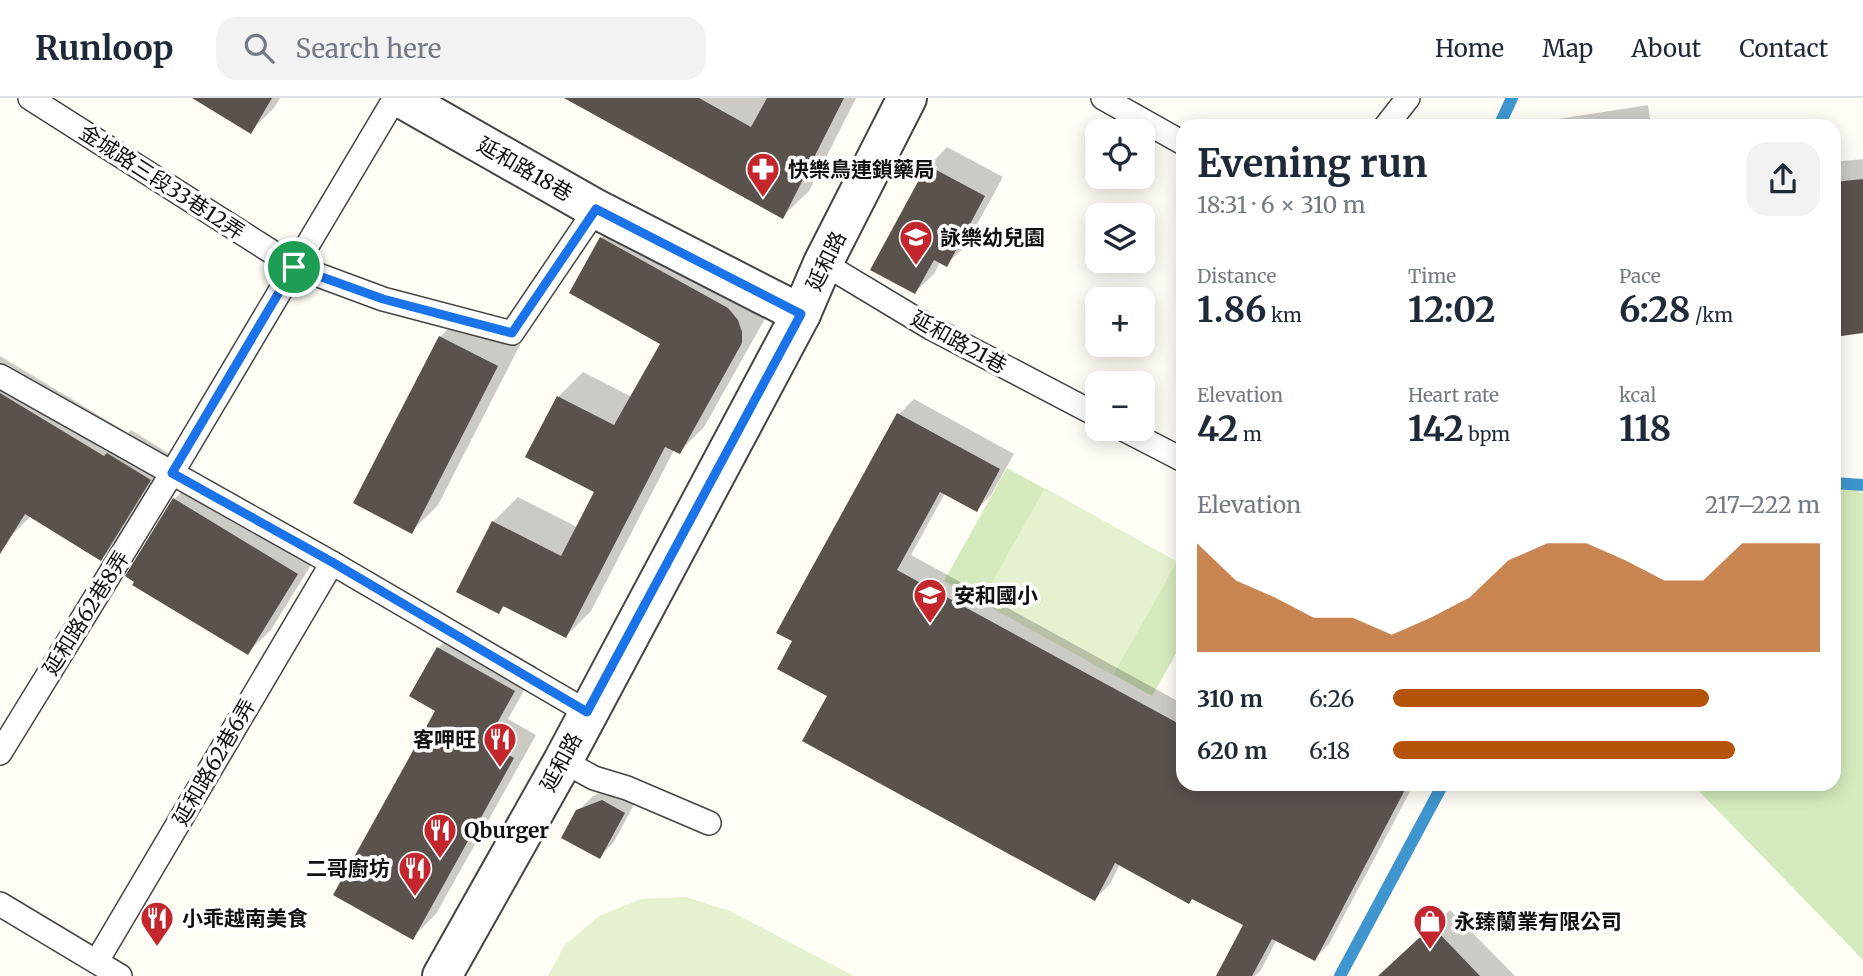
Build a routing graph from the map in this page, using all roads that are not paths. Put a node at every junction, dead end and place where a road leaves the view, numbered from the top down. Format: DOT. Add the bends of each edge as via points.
graph roads {
  1 [pos="30,98"];
  2 [pos="395,98"];
  3 [pos="401,98"];
  4 [pos="907,98"];
  5 [pos="1103,98"];
  6 [pos="1408,98"];
  7 [pos="1392,119"];
  8 [pos="1176,140"];
  9 [pos="596,209"];
  10 [pos="823,263"];
  11 [pos="294,267"];
  12 [pos="801,314"];
  13 [pos="0,376"];
  14 [pos="1085,409"];
  15 [pos="1146,441"];
  16 [pos="1176,456"];
  17 [pos="172,473"];
  18 [pos="332,562"];
  19 [pos="587,712"];
  20 [pos="0,754"];
  21 [pos="563,761"];
  22 [pos="709,823"];
  23 [pos="0,904"];
  24 [pos="97,961"];
  25 [pos="120,976"];
  26 [pos="442,976"];
  1 -- 11 [label="lane, 金城路三段33巷12弄"];
  2 -- 11 [label="lane, 延和路62巷8弄"];
  3 -- 9 [label="street, 延和路18巷"];
  4 -- 10 [label="street, 延和路"];
  5 -- 8 [label="lane"];
  6 -- 7 [label="lane"];
  9 -- 11 [label="lane, 金城路三段33巷12弄" via="512,333 383,299"];
  9 -- 12 [label="street, 延和路18巷"];
  10 -- 12 [label="street, 延和路"];
  10 -- 14 [label="lane, 延和路21巷" via="931,328"];
  11 -- 17 [label="lane, 延和路62巷8弄"];
  12 -- 19 [label="street, 延和路"];
  13 -- 17 [label="lane"];
  15 -- 16 [label="lane"];
  17 -- 18 [label="lane"];
  17 -- 20 [label="lane, 延和路62巷8弄"];
  18 -- 19 [label="lane"];
  18 -- 24 [label="lane, 延和路62巷6弄"];
  19 -- 21 [label="street, 延和路"];
  21 -- 22 [label="lane" via="594,778"];
  21 -- 26 [label="street, 延和路"];
  23 -- 24 [label="lane"];
  24 -- 25 [label="lane"];
}
